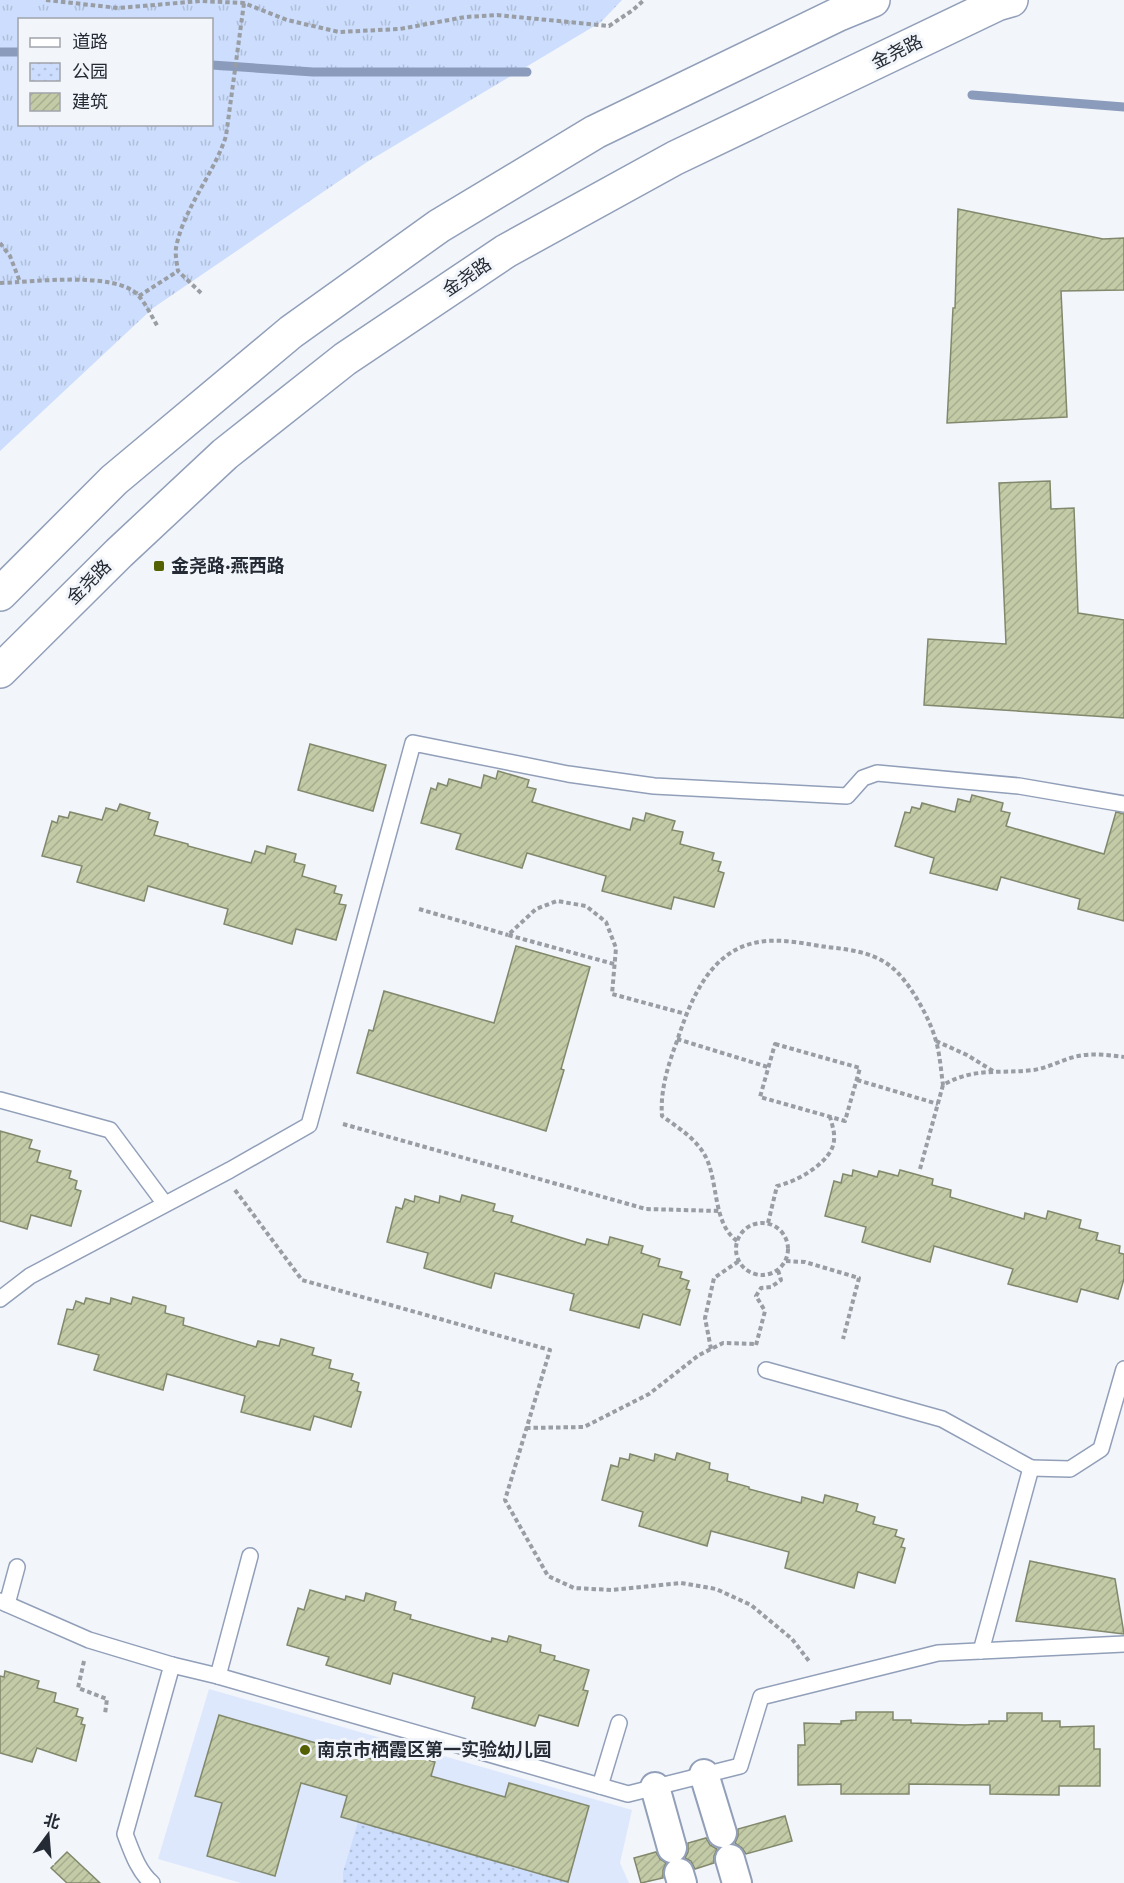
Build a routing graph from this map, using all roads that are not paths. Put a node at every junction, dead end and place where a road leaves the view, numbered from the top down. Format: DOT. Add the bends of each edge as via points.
graph roads {
  1 [pos="873,0"];
  2 [pos="1011,0"];
  3 [pos="0,594"];
  4 [pos="0,671"];
  5 [pos="1124,804"];
  6 [pos="0,1100"];
  7 [pos="165,1204"];
  8 [pos="0,1299"];
  9 [pos="1124,1369"];
  10 [pos="766,1370"];
  11 [pos="1030,1468"];
  12 [pos="250,1556"];
  13 [pos="17,1566"];
  14 [pos="4,1602"];
  15 [pos="1124,1644"];
  16 [pos="981,1651"];
  17 [pos="172,1665"];
  18 [pos="218,1676"];
  19 [pos="619,1723"];
  20 [pos="704,1774"];
  21 [pos="600,1786"];
  22 [pos="655,1787"];
  23 [pos="730,1858"];
  24 [pos="678,1868"];
  25 [pos="153,1883"];
  1 -- 3 [label="main road" via="595,132 439,226 291,332 167,435 114,480"];
  2 -- 4 [label="main road, 金尧路" via="675,158 506,251 345,359 225,454"];
  5 -- 7 [label="lane" via="1019,786 877,773 863,778 847,796 654,786 568,774 413,743 309,1125"];
  6 -- 7 [label="lane" via="110,1130"];
  7 -- 8 [label="lane" via="30,1276"];
  9 -- 11 [label="lane" via="1101,1449 1070,1469"];
  10 -- 11 [label="lane" via="942,1419"];
  11 -- 16 [label="lane"];
  12 -- 18 [label="lane"];
  13 -- 14 [label="lane"];
  14 -- 17 [label="lane" via="89,1640"];
  15 -- 16 [label="lane"];
  16 -- 20 [label="lane" via="938,1653 761,1696 740,1766"];
  17 -- 18 [label="lane"];
  17 -- 25 [label="lane" via="125,1834 134,1857"];
  18 -- 21 [label="lane"];
  19 -- 21 [label="lane"];
  20 -- 22 [label="lane"];
  20 -- 23 [label="street"];
  21 -- 22 [label="lane" via="628,1794"];
  22 -- 24 [label="street"];
}
